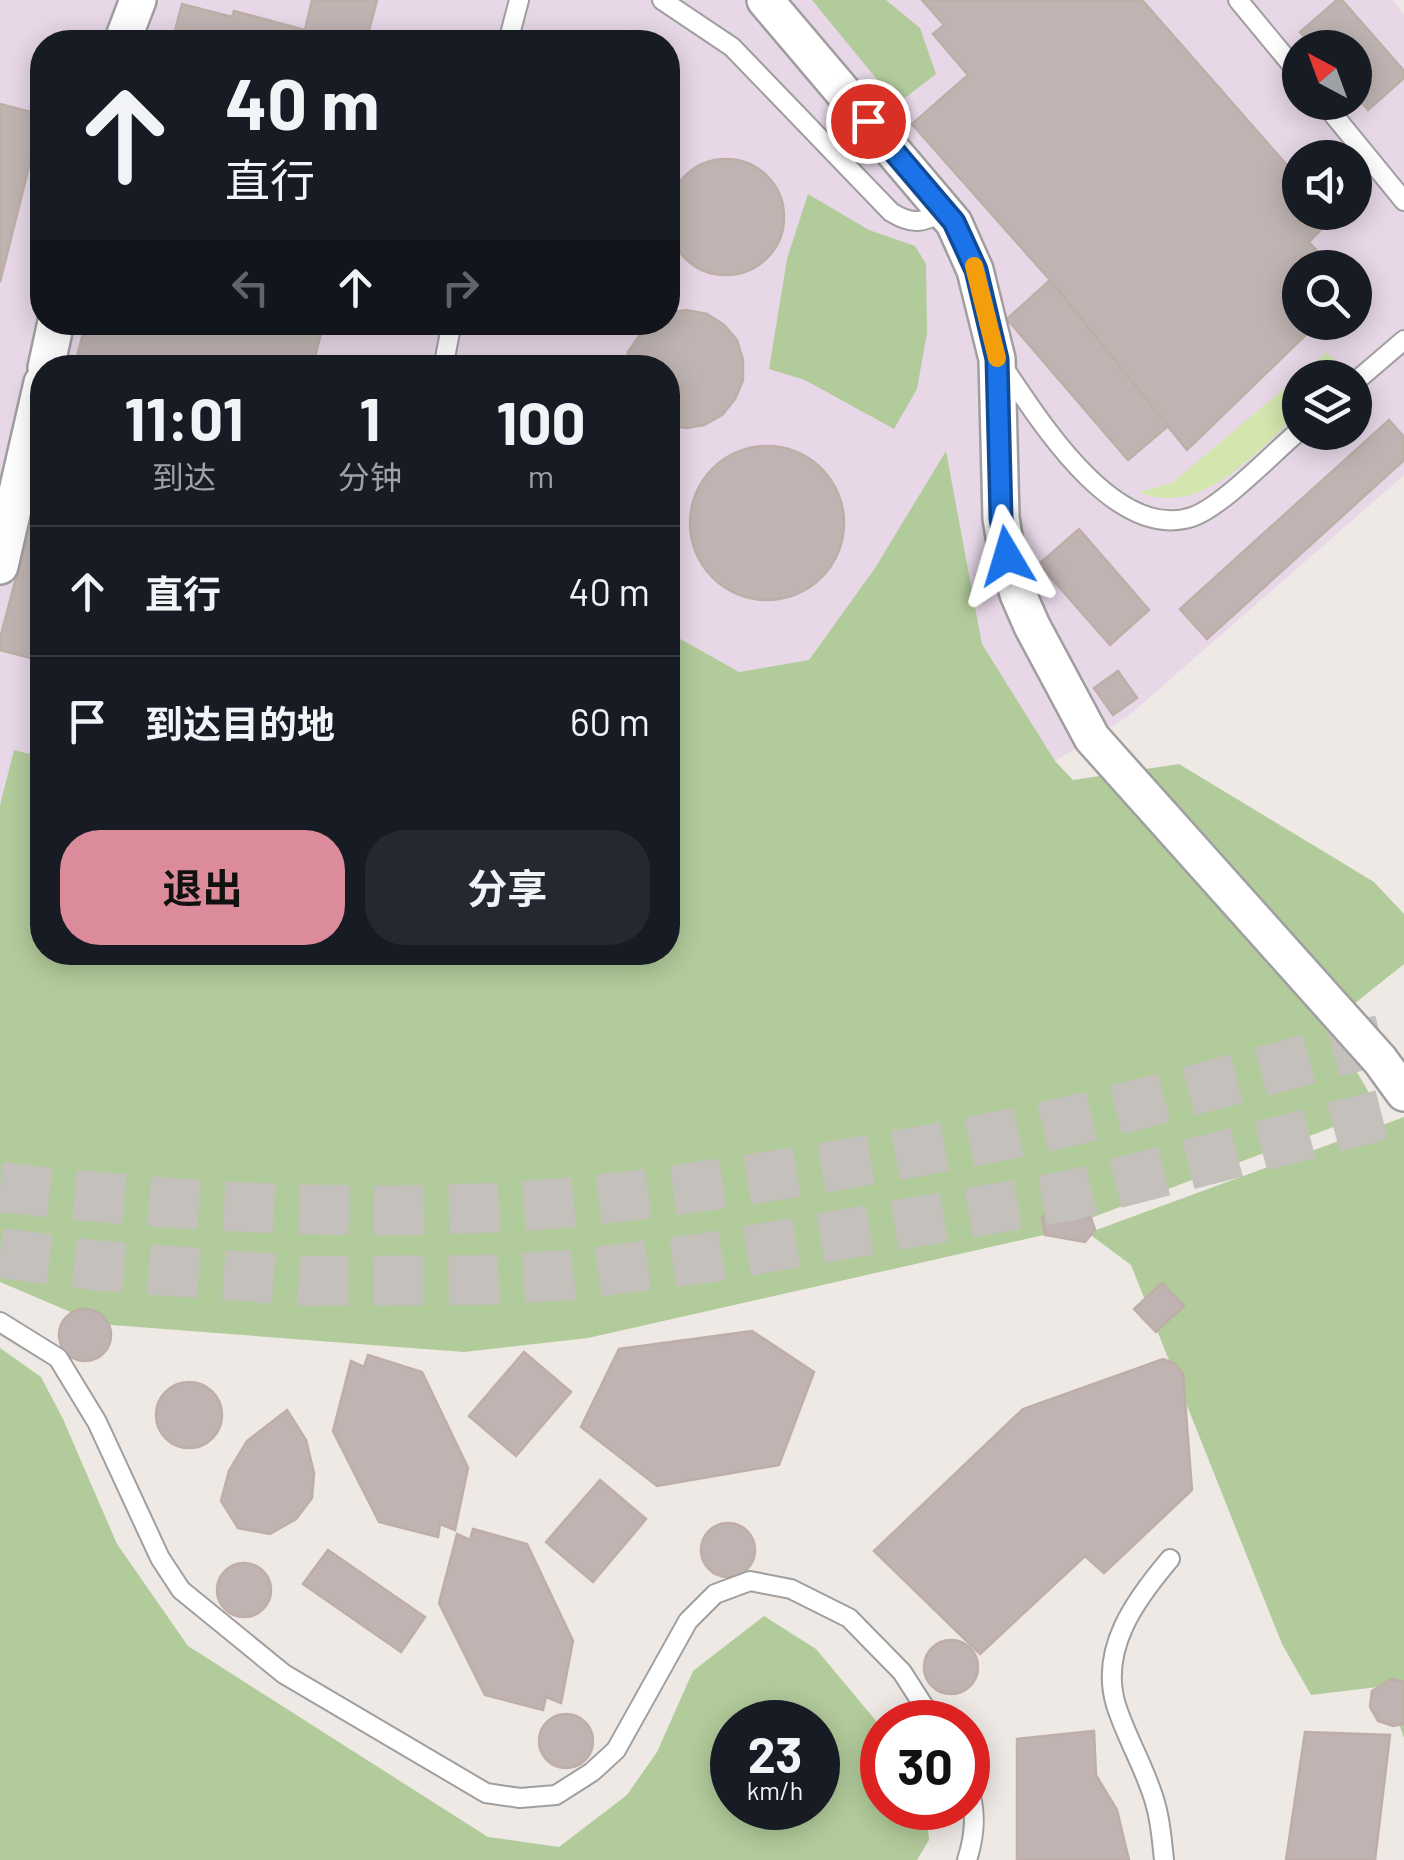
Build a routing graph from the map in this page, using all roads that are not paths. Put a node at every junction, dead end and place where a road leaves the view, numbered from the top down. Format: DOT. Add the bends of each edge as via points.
graph roads {
  1 [pos="138,0"];
  2 [pos="518,0"];
  3 [pos="662,0"];
  4 [pos="764,0"];
  5 [pos="1238,0"];
  6 [pos="127,30"];
  7 [pos="511,30"];
  8 [pos="1282,53"];
  9 [pos="1338,120"];
  10 [pos="1404,201"];
  11 [pos="945,212"];
  12 [pos="1404,340"];
  13 [pos="997,359"];
  14 [pos="1372,367"];
  15 [pos="30,435"];
  16 [pos="1282,446"];
  17 [pos="0,566"];
  18 [pos="1404,1092"];
  19 [pos="0,1322"];
  20 [pos="1170,1559"];
  21 [pos="920,1700"];
  22 [pos="973,1830"];
  23 [pos="967,1860"];
  24 [pos="1164,1860"];
  1 -- 6 [label="street"];
  2 -- 7 [label="lane"];
  3 -- 11 [label="lane" via="732,48 891,212 921,223"];
  4 -- 11 [label="street"];
  5 -- 8 [label="lane"];
  9 -- 10 [label="lane"];
  11 -- 13 [label="street" via="976,270"];
  12 -- 14 [label="lane"];
  13 -- 16 [label="lane" via="1041,422 1112,500 1151,518 1192,517 1211,507"];
  13 -- 18 [label="street" via="1007,556 1032,626 1092,738"];
  15 -- 17 [label="street"];
  19 -- 21 [label="lane" via="58,1358 181,1590 284,1674 486,1793 556,1795 592,1772 616,1750 688,1621 715,1594 750,1581 790,1589 849,1618"];
  20 -- 24 [label="lane" via="1139,1596 1117,1641 1112,1676 1115,1702 1156,1804"];
  22 -- 23 [label="lane"];
}
